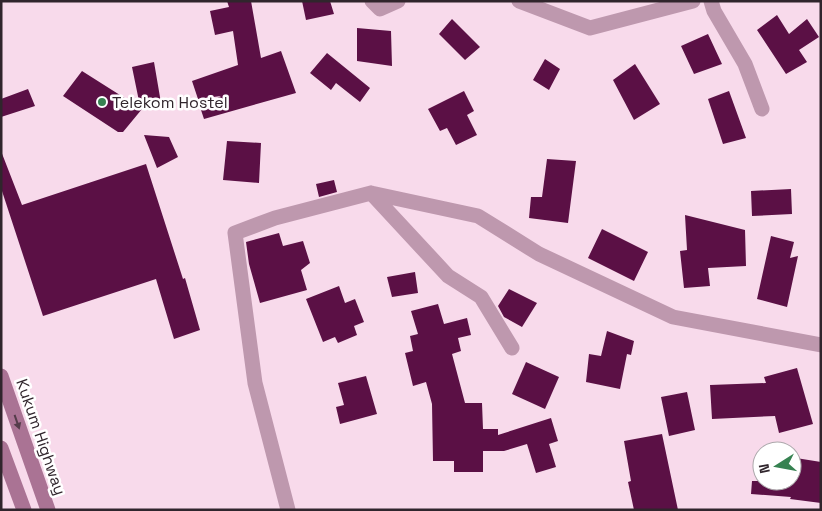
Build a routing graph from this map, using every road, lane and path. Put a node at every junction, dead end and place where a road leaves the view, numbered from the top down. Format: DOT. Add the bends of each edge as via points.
graph roads {
  1 [pos="372,1"];
  2 [pos="398,1"];
  3 [pos="520,1"];
  4 [pos="694,1"];
  5 [pos="711,1"];
  6 [pos="762,110"];
  7 [pos="372,193"];
  8 [pos="821,344"];
  9 [pos="512,348"];
  10 [pos="1,376"];
  11 [pos="1,448"];
  12 [pos="24,510"];
  13 [pos="48,510"];
  14 [pos="288,510"];
  1 -- 2 [label="street" via="380,9"];
  3 -- 4 [label="street" via="590,28"];
  5 -- 6 [label="street" via="745,64"];
  7 -- 8 [label="street" via="478,216 539,254 673,317"];
  7 -- 9 [label="street" via="448,276 481,297"];
  7 -- 14 [label="street" via="275,218 235,233 255,383"];
  10 -- 13 [label="main road, Kukum Highway, one-way"];
  11 -- 12 [label="main road"];
}
